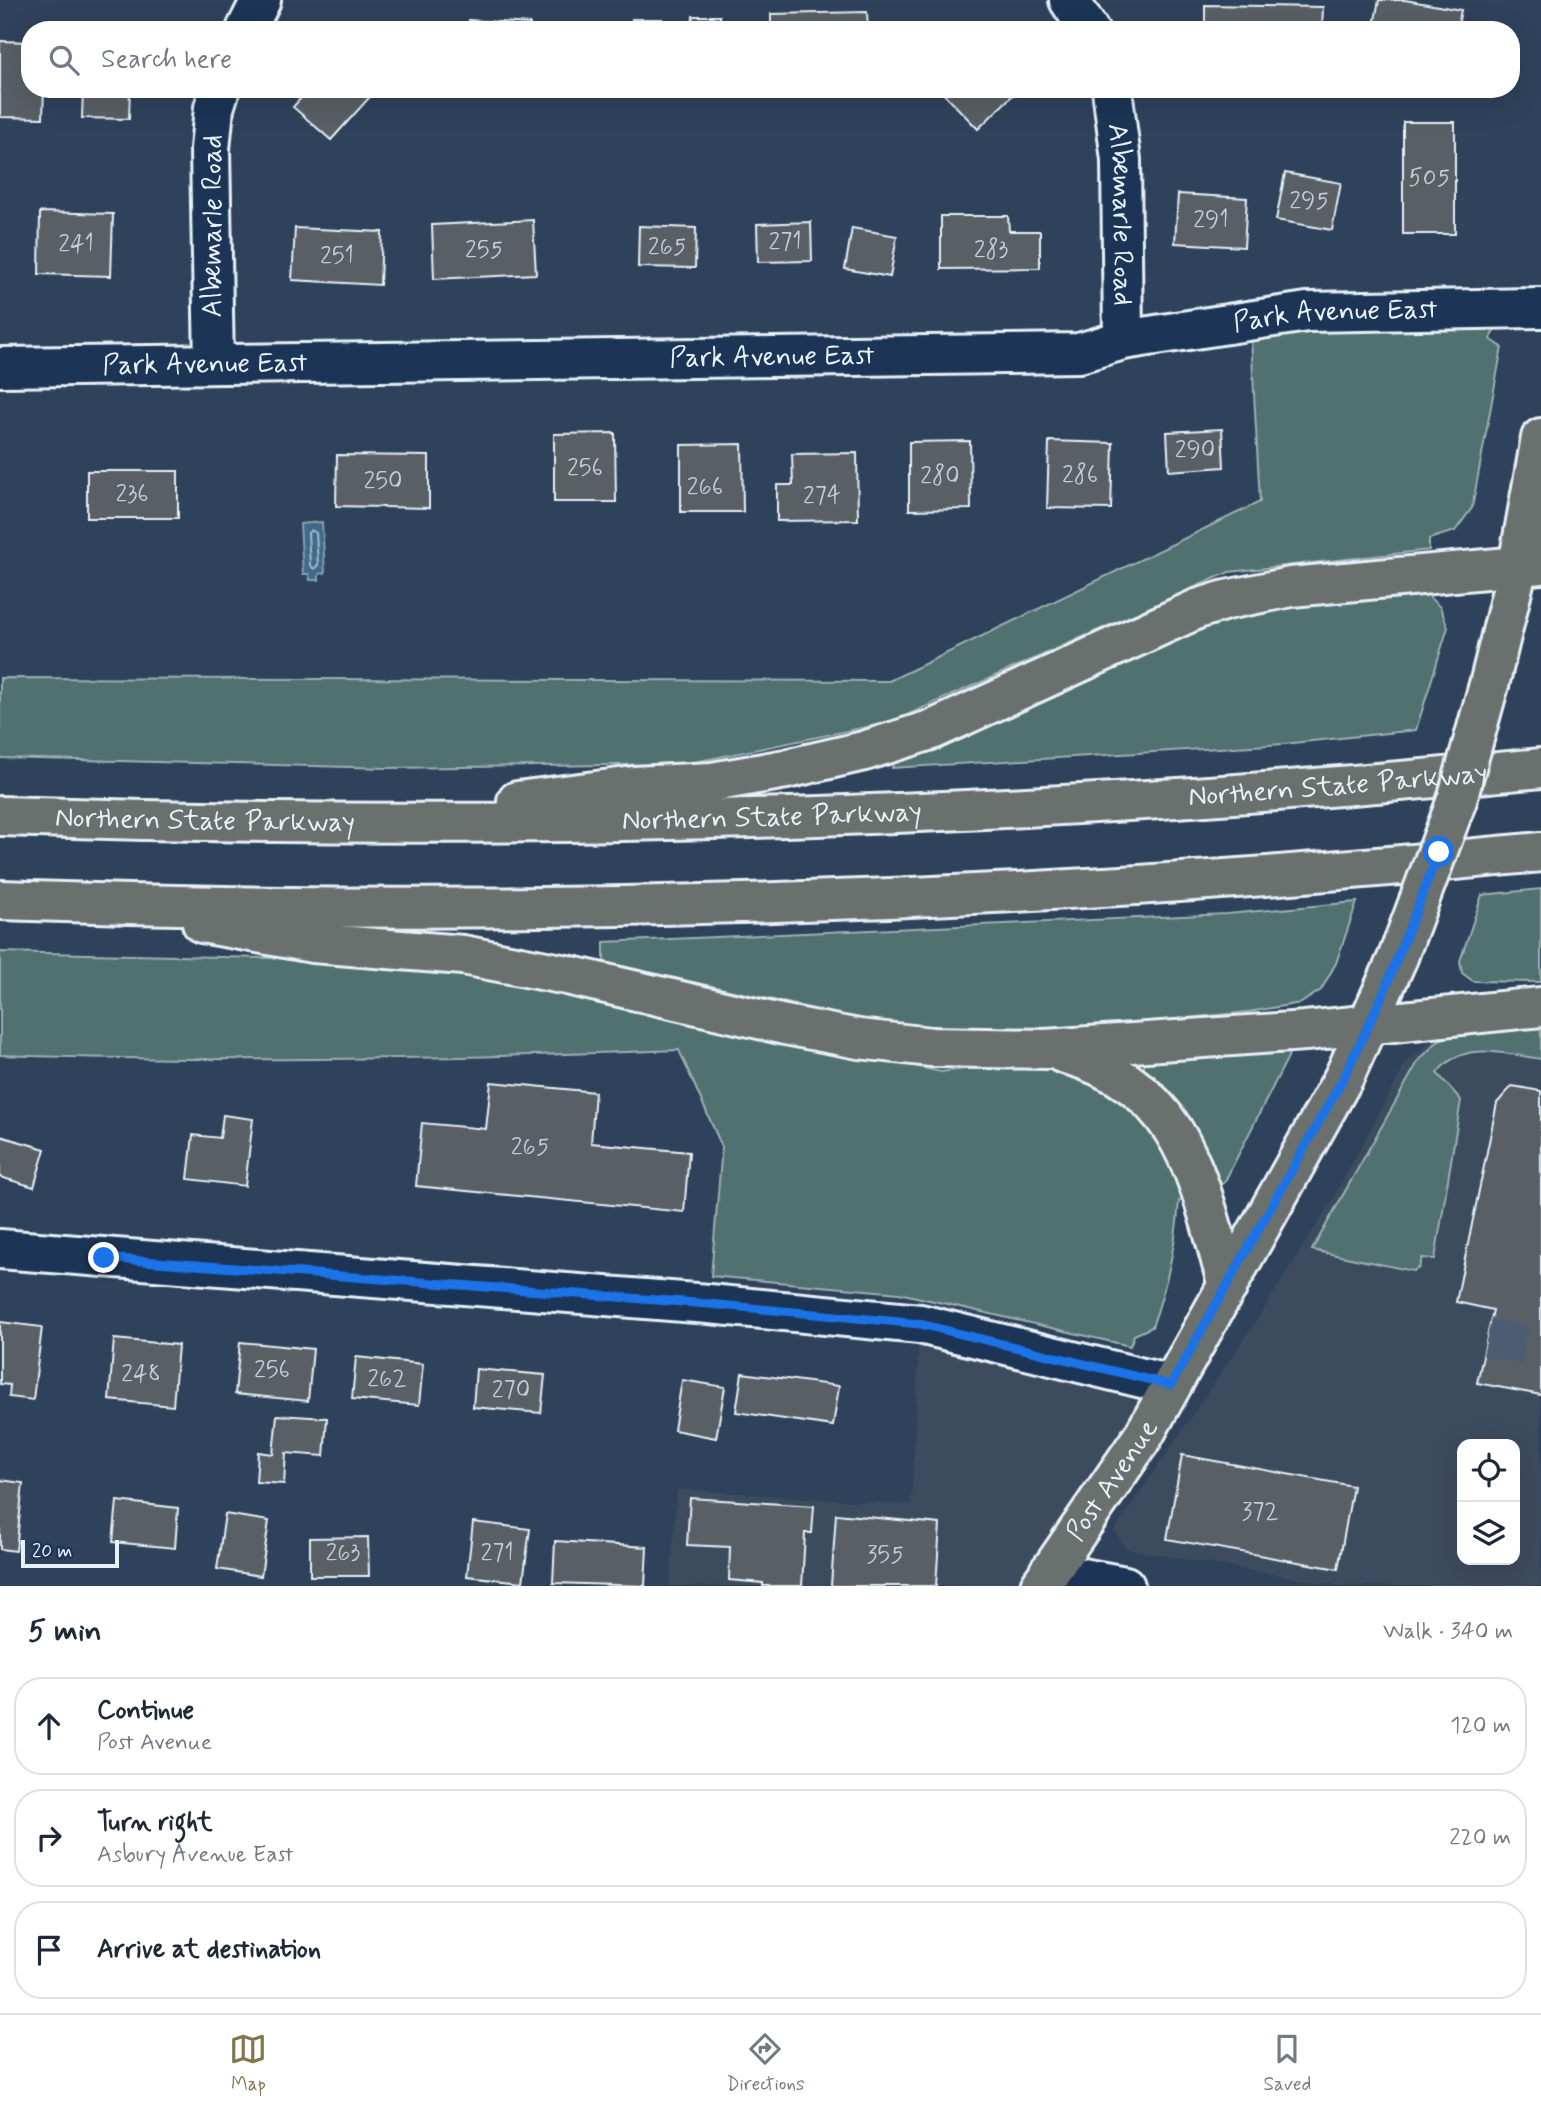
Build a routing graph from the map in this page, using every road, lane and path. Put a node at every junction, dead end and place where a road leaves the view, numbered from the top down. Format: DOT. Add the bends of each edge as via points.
graph roads {
  1 [pos="261,0"];
  2 [pos="1069,0"];
  3 [pos="250,21"];
  4 [pos="1083,21"];
  5 [pos="217,98"];
  6 [pos="1113,98"];
  7 [pos="1541,308"];
  8 [pos="1123,340"];
  9 [pos="214,363"];
  10 [pos="0,367"];
  11 [pos="1541,438"];
  12 [pos="1530,565"];
  13 [pos="1541,768"];
  14 [pos="0,816"];
  15 [pos="343,824"];
  16 [pos="1541,852"];
  17 [pos="0,900"];
  18 [pos="89,904"];
  19 [pos="1541,1007"];
  20 [pos="1369,1024"];
  21 [pos="1046,1049"];
  22 [pos="0,1249"];
  23 [pos="1228,1286"];
  24 [pos="1171,1385"];
  25 [pos="1044,1579"];
  26 [pos="1125,1586"];
  1 -- 3 [label="street"];
  2 -- 4 [label="street"];
  5 -- 9 [label="street, Albemarle Road" via="210,149"];
  6 -- 8 [label="street, Albemarle Road" via="1121,160"];
  7 -- 8 [label="street, Park Avenue East" via="1307,312"];
  8 -- 9 [label="street, Park Avenue East" via="1079,353"];
  9 -- 10 [label="street, Park Avenue East"];
  11 -- 12 [label="main road, Post Avenue"];
  12 -- 15 [label="main road" via="1324,583 1226,600 934,729 812,764 712,782 634,786"];
  12 -- 20 [label="main road, Post Avenue, bridge" via="1490,681 1457,800"];
  13 -- 15 [label="main road, Northern State Parkway" via="1399,784 949,811"];
  14 -- 15 [label="main road, Northern State Parkway"];
  16 -- 18 [label="main road" via="1167,881 736,902"];
  17 -- 18 [label="main road"];
  18 -- 21 [label="main road" via="313,943 497,961 859,1039 955,1049"];
  19 -- 20 [label="main road"];
  20 -- 21 [label="main road"];
  20 -- 23 [label="main road, Post Avenue"];
  21 -- 23 [label="main road" via="1116,1074 1167,1121 1191,1160"];
  22 -- 24 [label="street" via="920,1324"];
  23 -- 24 [label="main road, Post Avenue"];
  24 -- 25 [label="main road, Post Avenue" via="1144,1435"];
  25 -- 26 [label="street"];
}
